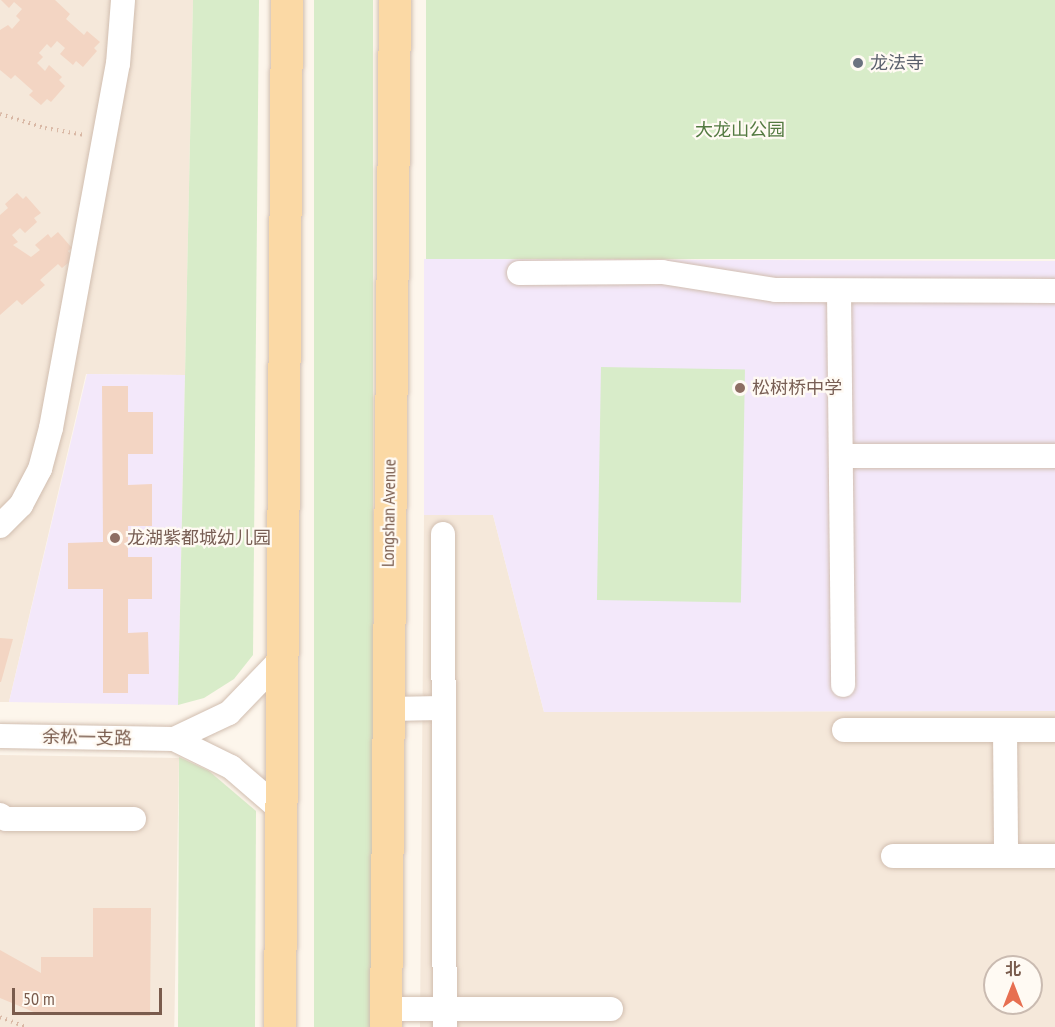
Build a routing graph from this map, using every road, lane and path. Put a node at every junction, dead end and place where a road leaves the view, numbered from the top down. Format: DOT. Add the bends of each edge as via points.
graph roads {
  1 [pos="123,0"];
  2 [pos="287,0"];
  3 [pos="395,0"];
  4 [pos="0,114"];
  5 [pos="103,138"];
  6 [pos="519,273"];
  7 [pos="839,291"];
  8 [pos="1055,291"];
  9 [pos="841,456"];
  10 [pos="1055,456"];
  11 [pos="0,526"];
  12 [pos="442,534"];
  13 [pos="282,658"];
  14 [pos="843,686"];
  15 [pos="443,708"];
  16 [pos="387,709"];
  17 [pos="844,730"];
  18 [pos="1005,730"];
  19 [pos="1055,730"];
  20 [pos="0,736"];
  21 [pos="174,740"];
  22 [pos="281,810"];
  23 [pos="0,815"];
  24 [pos="134,819"];
  25 [pos="893,856"];
  26 [pos="1006,856"];
  27 [pos="1055,856"];
  28 [pos="610,1009"];
  29 [pos="0,1017"];
  30 [pos="386,1018"];
  31 [pos="445,1018"];
  32 [pos="26,1027"];
  33 [pos="280,1027"];
  1 -- 5 [label="street" via="118,64"];
  2 -- 13 [label="main road"];
  3 -- 16 [label="main road, Longshan Avenue"];
  4 -- 5 [label="path" via="45,128"];
  5 -- 11 [label="street" via="43,459 21,505"];
  6 -- 7 [label="street" via="662,272 776,290"];
  7 -- 8 [label="street"];
  7 -- 9 [label="street"];
  9 -- 10 [label="street"];
  9 -- 14 [label="street"];
  12 -- 15 [label="street"];
  13 -- 21 [label="street" via="229,713"];
  13 -- 22 [label="main road"];
  15 -- 16 [label="street"];
  15 -- 31 [label="street"];
  16 -- 30 [label="main road, Longshan Avenue"];
  17 -- 18 [label="street"];
  18 -- 19 [label="street"];
  18 -- 26 [label="street"];
  20 -- 21 [label="street, 余松一支路"];
  21 -- 22 [label="street" via="231,767"];
  22 -- 33 [label="main road"];
  23 -- 24 [label="street" via="6,819"];
  25 -- 26 [label="street"];
  26 -- 27 [label="street"];
  28 -- 31 [label="street"];
  29 -- 32 [label="path"];
  30 -- 31 [label="street"];
}
